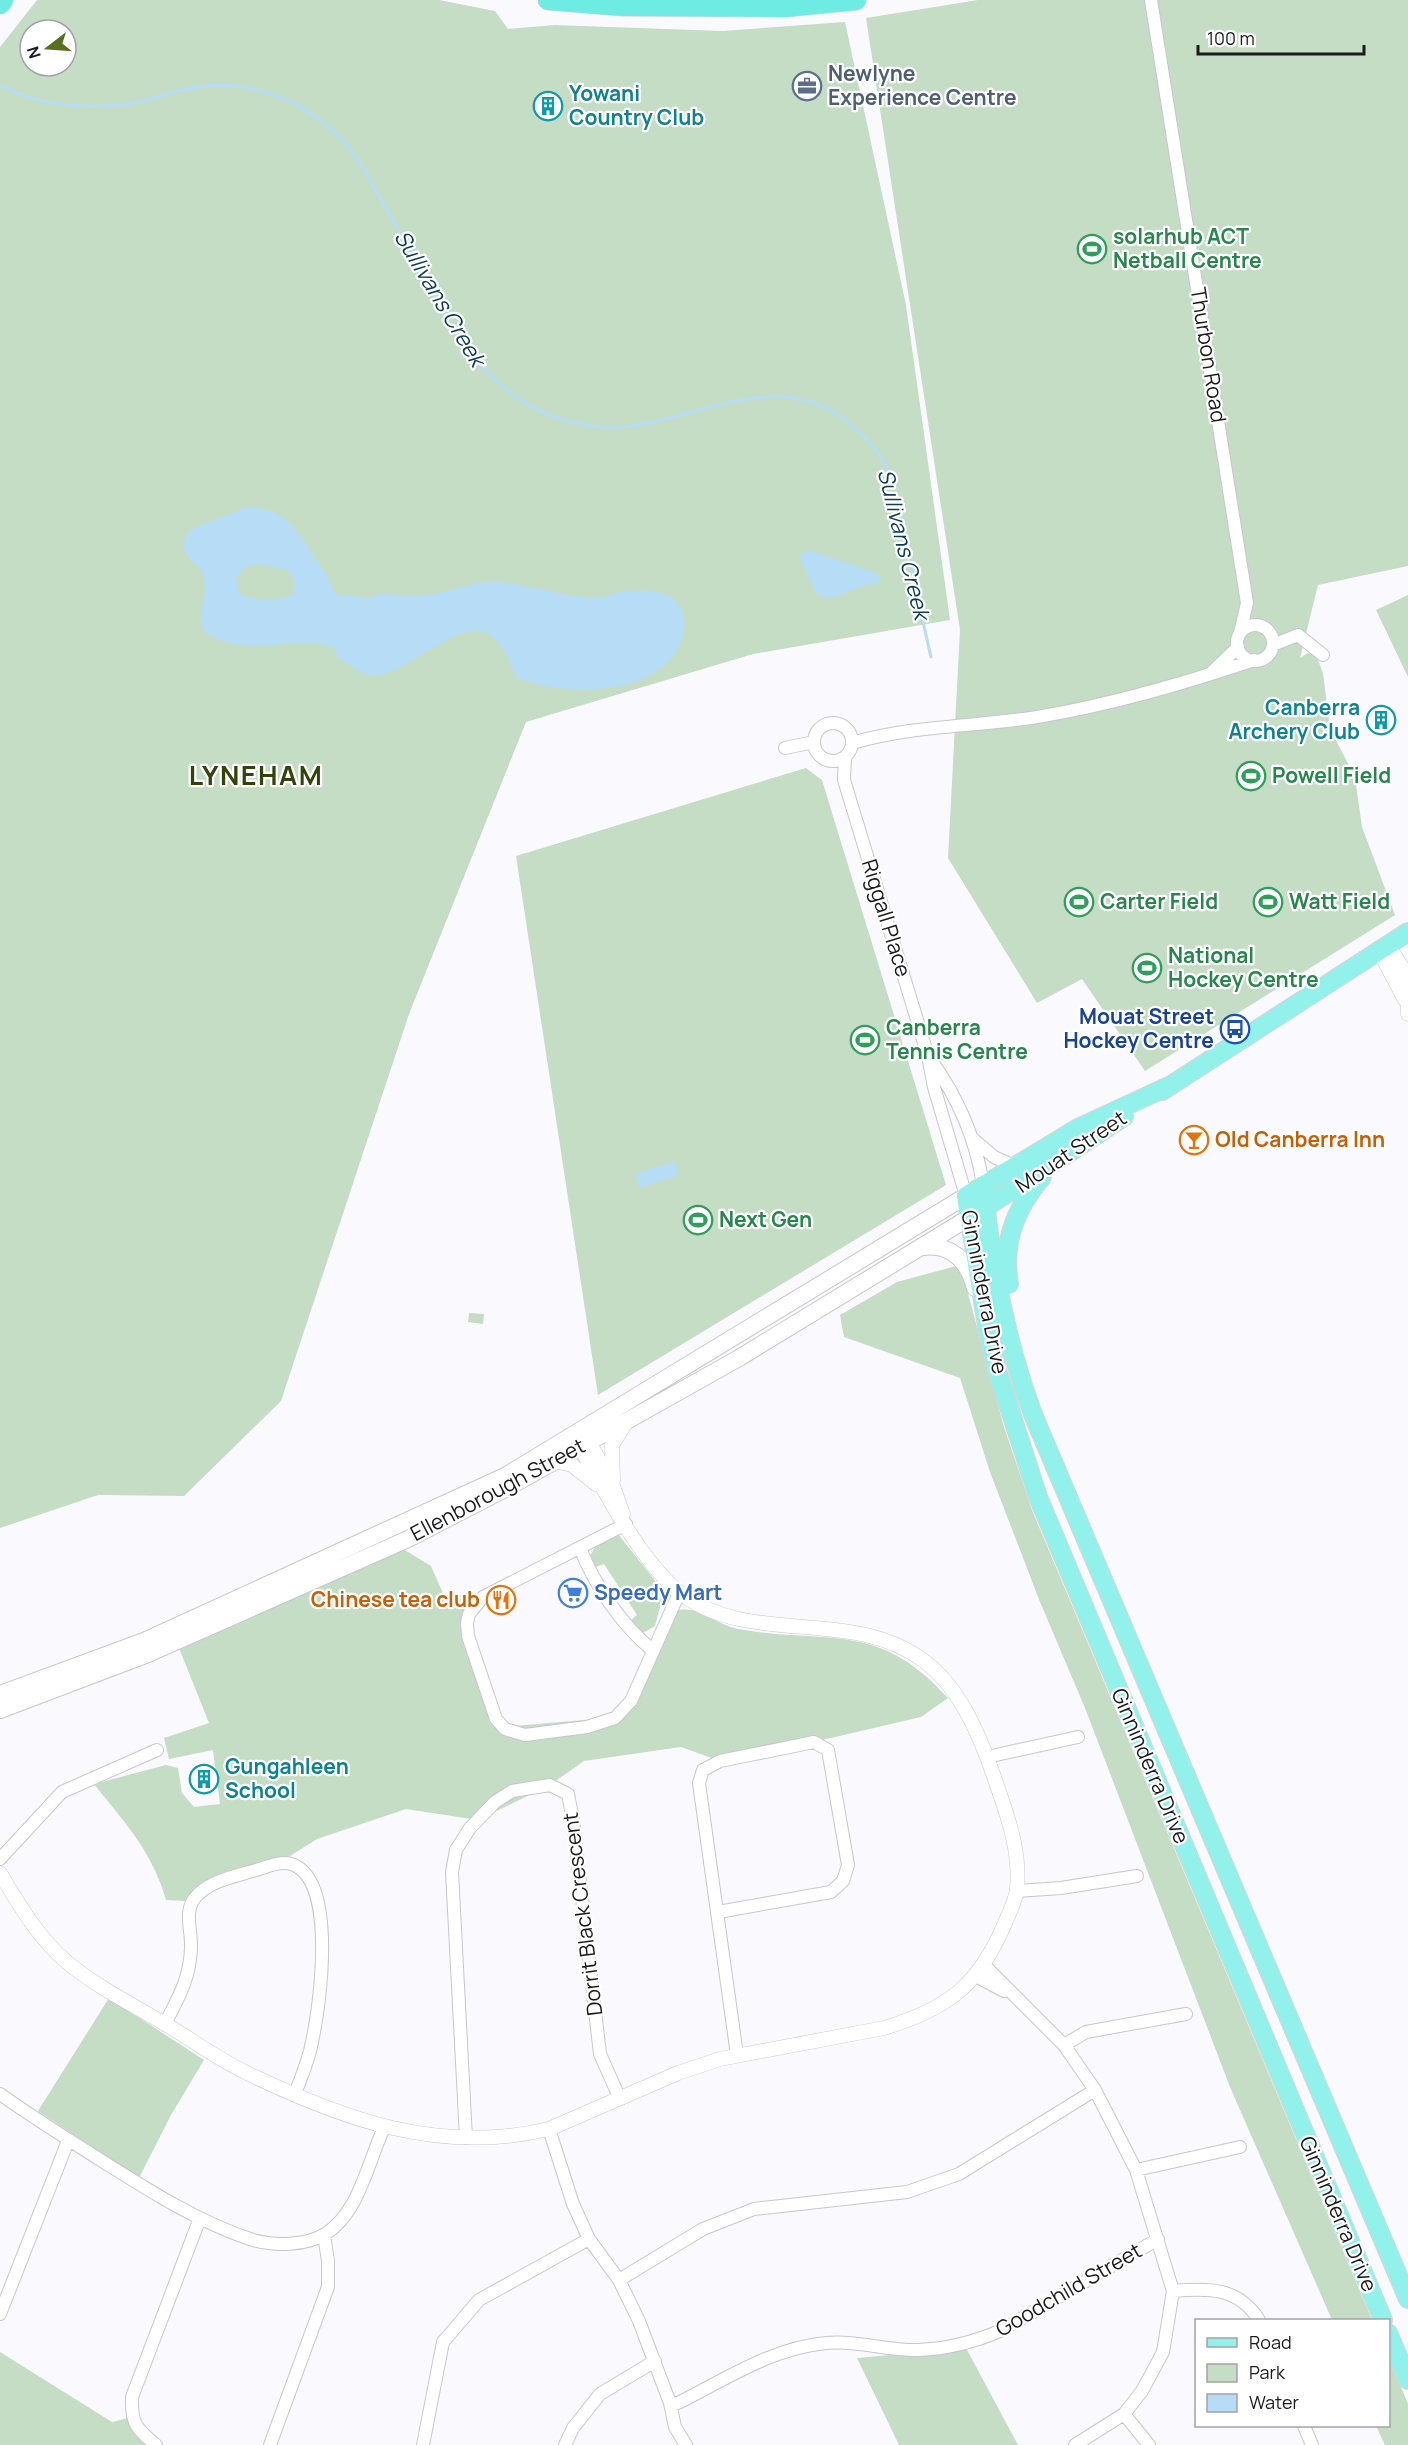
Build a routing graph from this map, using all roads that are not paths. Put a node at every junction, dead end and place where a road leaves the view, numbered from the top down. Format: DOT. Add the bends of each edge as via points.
graph roads {
  1 [pos="3,0"];
  2 [pos="548,0"];
  3 [pos="850,0"];
  4 [pos="855,0"];
  5 [pos="1151,0"];
  6 [pos="0,4"];
  7 [pos="1247,603"];
  8 [pos="1265,628"];
  9 [pos="1240,633"];
  10 [pos="1295,634"];
  11 [pos="1273,645"];
  12 [pos="1238,647"];
  13 [pos="1323,655"];
  14 [pos="1254,660"];
  15 [pos="1209,675"];
  16 [pos="848,730"];
  17 [pos="889,732"];
  18 [pos="814,742"];
  19 [pos="852,743"];
  20 [pos="785,748"];
  21 [pos="845,757"];
  22 [pos="827,760"];
  23 [pos="844,780"];
  24 [pos="1408,932"];
  25 [pos="1383,948"];
  26 [pos="1407,1008"];
  27 [pos="928,1056"];
  28 [pos="1171,1085"];
  29 [pos="973,1138"];
  30 [pos="1054,1164"];
  31 [pos="1014,1166"];
  32 [pos="983,1185"];
  33 [pos="966,1196"];
  34 [pos="978,1212"];
  35 [pos="921,1247"];
  36 [pos="987,1326"];
  37 [pos="627,1422"];
  38 [pos="581,1438"];
  39 [pos="555,1461"];
  40 [pos="1052,1461"];
  41 [pos="607,1486"];
  42 [pos="626,1524"];
  43 [pos="580,1548"];
  44 [pos="679,1593"];
  45 [pos="652,1650"];
  46 [pos="0,1694"];
  47 [pos="0,1710"];
  48 [pos="1078,1737"];
  49 [pos="157,1750"];
  50 [pos="987,1757"];
  51 [pos="0,1859"];
  52 [pos="0,1873"];
  53 [pos="1137,1876"];
  54 [pos="1017,1890"];
  55 [pos="718,1912"];
  56 [pos="980,1971"];
  57 [pos="1186,2014"];
  58 [pos="165,2024"];
  59 [pos="1064,2045"];
  60 [pos="736,2055"];
  61 [pos="1095,2090"];
  62 [pos="0,2094"];
  63 [pos="295,2094"];
  64 [pos="620,2099"];
  65 [pos="384,2128"];
  66 [pos="549,2129"];
  67 [pos="466,2138"];
  68 [pos="68,2141"];
  69 [pos="1240,2147"];
  70 [pos="1136,2170"];
  71 [pos="200,2218"];
  72 [pos="324,2235"];
  73 [pos="589,2239"];
  74 [pos="1158,2239"];
  75 [pos="619,2280"];
  76 [pos="1173,2291"];
  77 [pos="1408,2299"];
  78 [pos="0,2314"];
  79 [pos="1258,2319"];
  80 [pos="1383,2319"];
  81 [pos="1390,2336"];
  82 [pos="655,2361"];
  83 [pos="1408,2380"];
  84 [pos="669,2403"];
  85 [pos="1124,2414"];
  86 [pos="1304,2427"];
  87 [pos="156,2445"];
  88 [pos="270,2445"];
  89 [pos="423,2445"];
  90 [pos="566,2445"];
  91 [pos="686,2445"];
  92 [pos="1075,2445"];
  93 [pos="1149,2445"];
  94 [pos="1312,2445"];
  1 -- 6 [label="highway"];
  2 -- 3 [label="highway" via="623,6 785,7"];
  3 -- 4 [label="highway"];
  5 -- 7 [label="street, Thurbon Road"];
  7 -- 8 [label="street, Thurbon Road"];
  7 -- 9 [label="street, Thurbon Road"];
  8 -- 9 [label="street" via="1252,625"];
  8 -- 10 [label="street"];
  8 -- 11 [label="street, Thurbon Road"];
  9 -- 12 [label="street, Thurbon Road"];
  10 -- 11 [label="street"];
  10 -- 13 [label="street"];
  11 -- 14 [label="street" via="1268,655"];
  12 -- 14 [label="street" via="1242,655"];
  12 -- 15 [label="street"];
  14 -- 15 [label="street"];
  15 -- 17 [label="street" via="1065,712"];
  16 -- 17 [label="street"];
  16 -- 18 [label="street" via="838,723 826,724 817,731"];
  16 -- 19 [label="street"];
  17 -- 19 [label="street"];
  18 -- 20 [label="street"];
  18 -- 22 [label="street" via="817,753"];
  19 -- 21 [label="street"];
  21 -- 22 [label="street"];
  21 -- 23 [label="street, Riggall Place"];
  22 -- 23 [label="street, Riggall Place"];
  23 -- 27 [label="street, Riggall Place"];
  24 -- 25 [label="main road, Mouat Street"];
  25 -- 26 [label="street" via="1406,973"];
  25 -- 28 [label="main road, Mouat Street"];
  27 -- 29 [label="street, Riggall Place" via="954,1097"];
  27 -- 33 [label="street, Riggall Place"];
  28 -- 30 [label="main road, Mouat Street"];
  28 -- 31 [label="main road, Mouat Street" via="1078,1128"];
  29 -- 31 [label="street, Riggall Place" via="994,1157"];
  29 -- 32 [label="street, Riggall Place"];
  30 -- 34 [label="main road, Mouat Street"];
  30 -- 40 [label="main road" via="1029,1192 1015,1217 1006,1265"];
  31 -- 32 [label="main road, Mouat Street"];
  32 -- 33 [label="main road, Mouat Street"];
  32 -- 34 [label="main road, Ginninderra Drive"];
  33 -- 34 [label="main road, Ginninderra Drive"];
  33 -- 38 [label="main road, Ellenborough Street"];
  34 -- 35 [label="main road, Ellenborough Street"];
  34 -- 36 [label="main road, Ginninderra Drive"];
  34 -- 40 [label="main road, Ginninderra Drive" via="1015,1362"];
  35 -- 36 [label="main road" via="946,1249 963,1260"];
  35 -- 37 [label="main road, Ellenborough Street"];
  36 -- 80 [label="main road, Ginninderra Drive" via="1038,1497"];
  37 -- 38 [label="main road, Ellenborough Street"];
  37 -- 41 [label="street" via="612,1445"];
  38 -- 39 [label="main road, Ellenborough Street"];
  38 -- 41 [label="street"];
  38 -- 46 [label="main road, Ellenborough Street" via="242,1599 144,1641"];
  39 -- 41 [label="street" via="572,1465"];
  39 -- 47 [label="main road, Ellenborough Street" via="408,1539 148,1654"];
  40 -- 77 [label="main road, Ginninderra Drive"];
  41 -- 42 [label="street"];
  42 -- 43 [label="street"];
  42 -- 44 [label="street" via="639,1546"];
  43 -- 45 [label="street" via="627,1627"];
  43 -- 45 [label="street" via="490,1593 471,1610 468,1636 496,1719 511,1732 525,1735 600,1724 615,1718 631,1701"];
  44 -- 45 [label="street"];
  44 -- 50 [label="street" via="725,1615 778,1625 865,1633 900,1646 942,1677 955,1693"];
  48 -- 50 [label="street"];
  49 -- 51 [label="street" via="62,1792"];
  50 -- 54 [label="street" via="1015,1844"];
  52 -- 58 [label="street" via="25,1917 68,1963"];
  53 -- 54 [label="street" via="1061,1888"];
  54 -- 56 [label="street"];
  55 -- 55 [label="street" via="699,1783 703,1770 720,1761 814,1742 828,1750 848,1865 843,1881 831,1892"];
  55 -- 60 [label="street"];
  56 -- 59 [label="street"];
  56 -- 60 [label="street" via="932,2010 908,2021"];
  57 -- 59 [label="street" via="1086,2032"];
  58 -- 63 [label="street" via="242,2070"];
  58 -- 63 [label="street" via="185,1987 193,1900 206,1887 279,1863 293,1865 305,1873 316,1891 322,1986 312,2044"];
  59 -- 61 [label="street"];
  60 -- 64 [label="street" via="678,2073"];
  61 -- 70 [label="street"];
  61 -- 75 [label="street" via="959,2174 907,2192 754,2209 703,2229"];
  62 -- 68 [label="street"];
  63 -- 65 [label="street"];
  64 -- 66 [label="street"];
  64 -- 67 [label="street, Dorrit Black Crescent" via="600,2054 568,1794 550,1785 512,1791 470,1828 456,1850 452,1872"];
  65 -- 67 [label="street"];
  65 -- 72 [label="street" via="360,2192"];
  66 -- 67 [label="street"];
  66 -- 73 [label="street" via="573,2204"];
  68 -- 71 [label="street"];
  68 -- 78 [label="street"];
  69 -- 70 [label="street"];
  70 -- 74 [label="street"];
  71 -- 72 [label="street" via="255,2240 296,2244"];
  71 -- 87 [label="street" via="132,2397 131,2415 136,2428"];
  72 -- 88 [label="street" via="328,2287"];
  73 -- 75 [label="street"];
  73 -- 89 [label="street" via="479,2300 443,2342"];
  74 -- 76 [label="street"];
  74 -- 84 [label="street, Goodchild Street" via="982,2340 917,2350 810,2345 772,2355 678,2403"];
  75 -- 82 [label="street"];
  76 -- 79 [label="street" via="1214,2290 1235,2296 1250,2306"];
  76 -- 85 [label="street" via="1163,2352"];
  81 -- 83 [label="main road"];
  82 -- 84 [label="street"];
  82 -- 90 [label="street" via="600,2394 573,2428"];
  84 -- 91 [label="street" via="675,2427"];
  85 -- 92 [label="street"];
  85 -- 93 [label="street"];
  86 -- 94 [label="street"];
}
